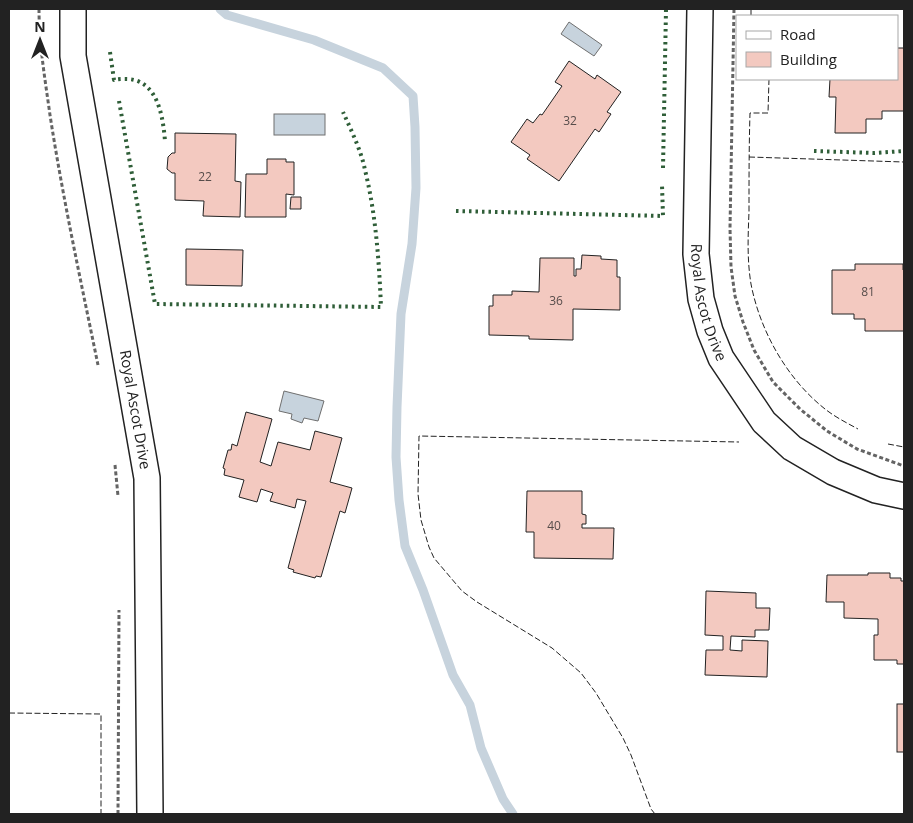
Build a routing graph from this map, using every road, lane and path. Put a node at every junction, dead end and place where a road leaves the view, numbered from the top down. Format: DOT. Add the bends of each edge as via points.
graph roads {
  1 [pos="39,9"];
  2 [pos="73,9"];
  3 [pos="700,9"];
  4 [pos="734,9"];
  5 [pos="98,369"];
  6 [pos="114,460"];
  7 [pos="904,466"];
  8 [pos="904,496"];
  9 [pos="118,498"];
  10 [pos="119,606"];
  11 [pos="118,814"];
  12 [pos="150,814"];
  1 -- 5 [label="path" via="42,58 55,146"];
  2 -- 12 [label="street, Royal Ascot Drive" via="73,56 147,478"];
  3 -- 8 [label="street, Royal Ascot Drive" via="696,254 701,299 720,358 764,422 792,448 842,476 876,490"];
  4 -- 7 [label="path" via="730,267 743,322 772,382 800,409 857,449"];
  6 -- 9 [label="path"];
  10 -- 11 [label="path"];
}
